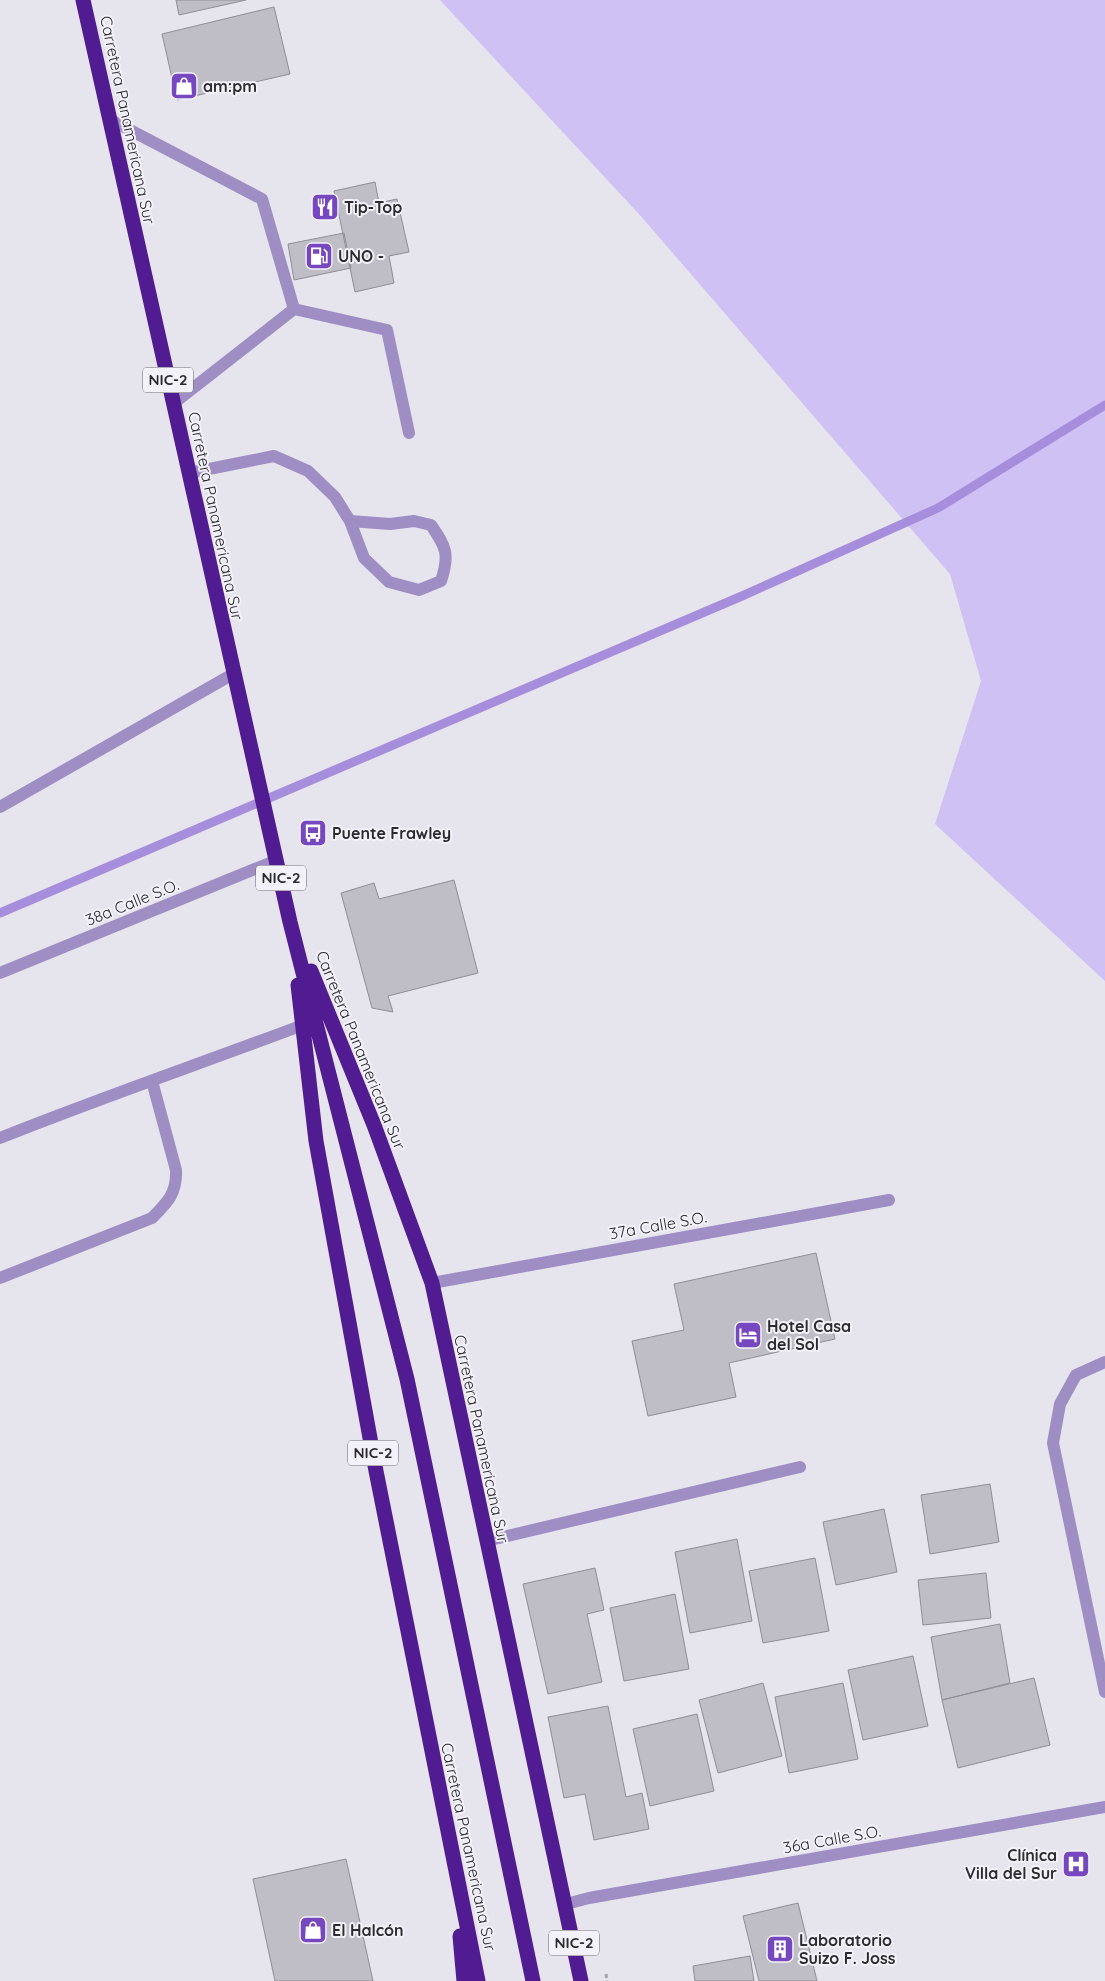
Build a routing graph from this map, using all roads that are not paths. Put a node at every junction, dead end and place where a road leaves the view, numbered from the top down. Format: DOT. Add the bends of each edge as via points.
graph roads {
  1 [pos="83,0"];
  2 [pos="109,118"];
  3 [pos="294,309"];
  4 [pos="174,404"];
  5 [pos="409,433"];
  6 [pos="189,473"];
  7 [pos="350,521"];
  8 [pos="233,674"];
  9 [pos="0,807"];
  10 [pos="277,860"];
  11 [pos="290,922"];
  12 [pos="0,973"];
  13 [pos="303,1025"];
  14 [pos="152,1082"];
  15 [pos="0,1138"];
  16 [pos="889,1200"];
  17 [pos="0,1278"];
  18 [pos="432,1283"];
  19 [pos="1105,1362"];
  20 [pos="800,1467"];
  21 [pos="486,1541"];
  22 [pos="1105,1692"];
  23 [pos="1105,1807"];
  24 [pos="454,1869"];
  25 [pos="566,1904"];
  26 [pos="464,1981"];
  27 [pos="478,1981"];
  28 [pos="533,1981"];
  29 [pos="581,1981"];
  1 -- 2 [label="highway, Carretera Panamericana Sur / NIC-2"];
  2 -- 3 [label="street" via="262,199"];
  2 -- 4 [label="highway, Carretera Panamericana Sur / NIC-2"];
  3 -- 4 [label="street"];
  3 -- 5 [label="street" via="386,330"];
  4 -- 6 [label="highway, Carretera Panamericana Sur / NIC-2"];
  6 -- 7 [label="street" via="274,456 308,471 335,497"];
  6 -- 8 [label="highway, Carretera Panamericana Sur / NIC-2"];
  7 -- 7 [label="street" via="364,558 389,582 419,590 441,581 447,562 442,542 430,525 414,521 390,524"];
  8 -- 9 [label="street"];
  8 -- 10 [label="highway, Carretera Panamericana Sur / NIC-2"];
  10 -- 11 [label="highway, Carretera Panamericana Sur / NIC-2"];
  10 -- 12 [label="street, 38a Calle S.O."];
  11 -- 13 [label="highway, Carretera Panamericana Sur / NIC-2"];
  11 -- 18 [label="highway, Carretera Panamericana Sur / NIC-2" via="374,1125"];
  11 -- 28 [label="highway, Carretera Panamericana Sur / NIC-2" via="407,1379"];
  13 -- 14 [label="street"];
  13 -- 24 [label="highway, Carretera Panamericana Sur / NIC-2" via="316,1141 376,1471"];
  14 -- 15 [label="street" via="75,1107"];
  14 -- 17 [label="street" via="176,1170 177,1184 171,1200 152,1218"];
  16 -- 18 [label="street, 37a Calle S.O."];
  18 -- 21 [label="highway, Carretera Panamericana Sur / NIC-2"];
  19 -- 22 [label="street" via="1076,1375 1060,1404 1053,1443"];
  20 -- 21 [label="street"];
  21 -- 25 [label="highway, Carretera Panamericana Sur / NIC-2"];
  23 -- 25 [label="street, 36a Calle S.O."];
  24 -- 26 [label="highway"];
  24 -- 27 [label="highway, Carretera Panamericana Sur / NIC-2"];
  25 -- 29 [label="highway, Carretera Panamericana Sur / NIC-2"];
}
